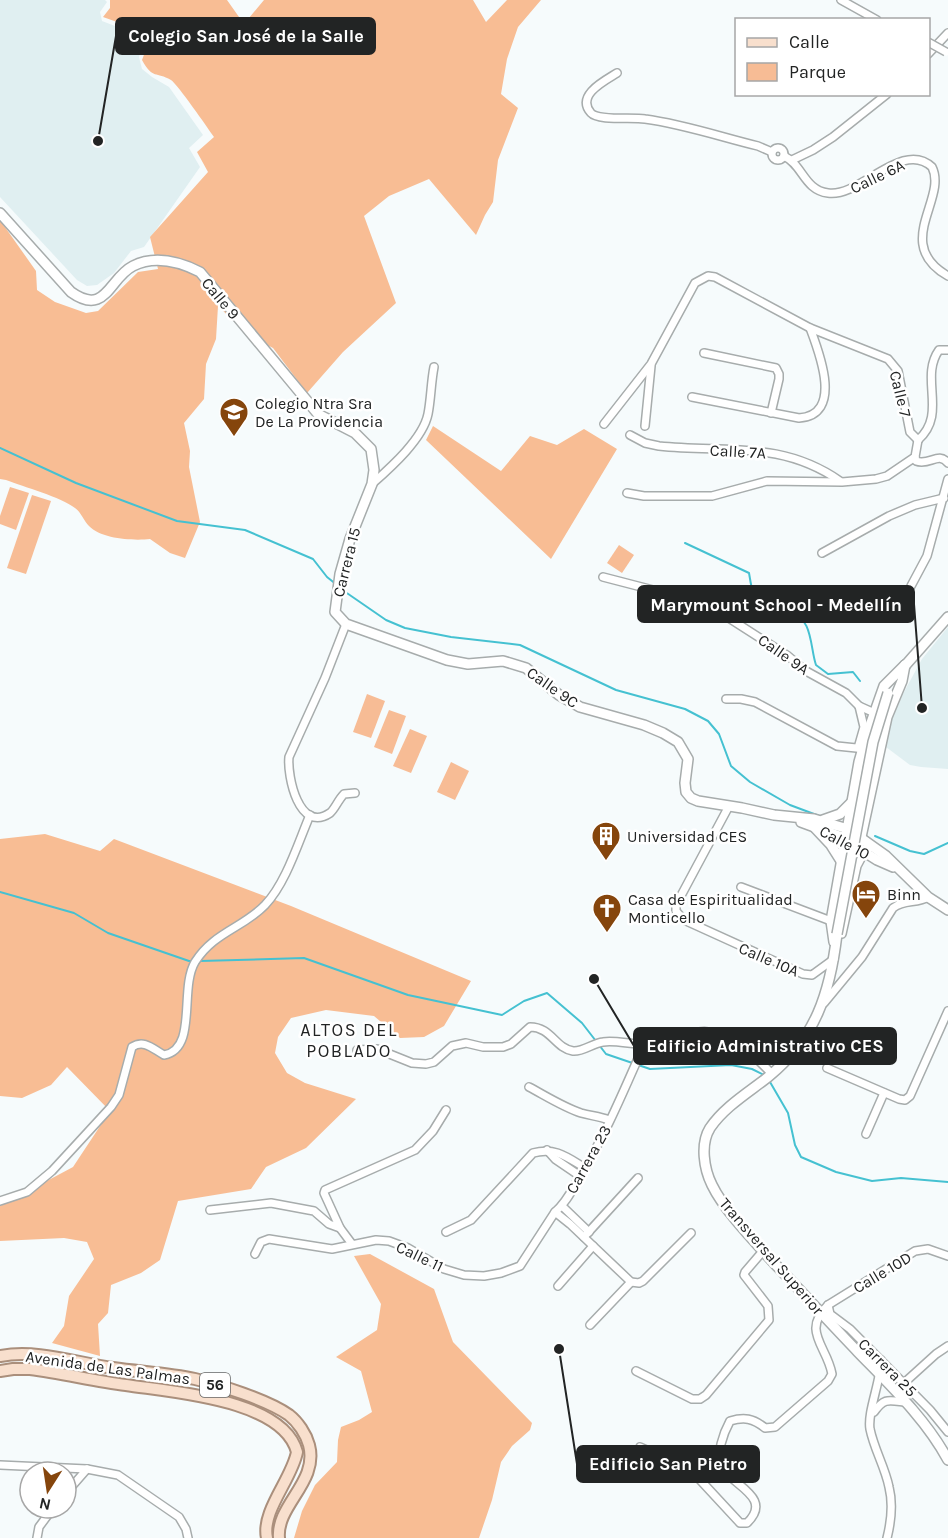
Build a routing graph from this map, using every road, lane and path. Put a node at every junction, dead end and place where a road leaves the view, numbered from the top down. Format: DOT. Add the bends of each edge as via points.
graph roads {
  1 [pos="841,0"];
  2 [pos="873,18"];
  3 [pos="948,33"];
  4 [pos="930,43"];
  5 [pos="930,52"];
  6 [pos="947,53"];
  7 [pos="617,73"];
  8 [pos="884,96"];
  9 [pos="792,160"];
  10 [pos="942,193"];
  11 [pos="0,213"];
  12 [pos="936,214"];
  13 [pos="948,276"];
  14 [pos="810,328"];
  15 [pos="948,350"];
  16 [pos="704,352"];
  17 [pos="651,364"];
  18 [pos="434,367"];
  19 [pos="692,397"];
  20 [pos="771,413"];
  21 [pos="604,424"];
  22 [pos="645,426"];
  23 [pos="630,435"];
  24 [pos="918,440"];
  25 [pos="915,457"];
  26 [pos="948,463"];
  27 [pos="948,479"];
  28 [pos="842,482"];
  29 [pos="372,484"];
  30 [pos="627,493"];
  31 [pos="944,498"];
  32 [pos="822,553"];
  33 [pos="603,577"];
  34 [pos="911,586"];
  35 [pos="948,616"];
  36 [pos="346,624"];
  37 [pos="905,665"];
  38 [pos="726,699"];
  39 [pos="859,706"];
  40 [pos="873,713"];
  41 [pos="887,717"];
  42 [pos="868,751"];
  43 [pos="355,793"];
  44 [pos="691,798"];
  45 [pos="853,801"];
  46 [pos="729,806"];
  47 [pos="310,815"];
  48 [pos="813,823"];
  49 [pos="848,829"];
  50 [pos="861,837"];
  51 [pos="846,840"];
  52 [pos="865,851"];
  53 [pos="843,864"];
  54 [pos="898,869"];
  55 [pos="741,887"];
  56 [pos="928,897"];
  57 [pos="948,910"];
  58 [pos="827,919"];
  59 [pos="840,934"];
  60 [pos="835,956"];
  61 [pos="823,1005"];
  62 [pos="948,1011"];
  63 [pos="644,1045"];
  64 [pos="357,1050"];
  65 [pos="826,1068"];
  66 [pos="769,1077"];
  67 [pos="529,1087"];
  68 [pos="884,1093"];
  69 [pos="446,1110"];
  70 [pos="609,1120"];
  71 [pos="866,1134"];
  72 [pos="547,1150"];
  73 [pos="585,1168"];
  74 [pos="580,1176"];
  75 [pos="638,1178"];
  76 [pos="0,1201"];
  77 [pos="562,1206"];
  78 [pos="210,1210"];
  79 [pos="555,1212"];
  80 [pos="340,1228"];
  81 [pos="446,1232"];
  82 [pos="691,1233"];
  83 [pos="587,1234"];
  84 [pos="352,1244"];
  85 [pos="593,1246"];
  86 [pos="763,1251"];
  87 [pos="255,1254"];
  88 [pos="948,1256"];
  89 [pos="520,1266"];
  90 [pos="631,1282"];
  91 [pos="558,1286"];
  92 [pos="828,1305"];
  93 [pos="820,1312"];
  94 [pos="591,1325"];
  95 [pos="948,1346"];
  96 [pos="0,1356"];
  97 [pos="881,1360"];
  98 [pos="0,1371"];
  99 [pos="636,1371"];
  100 [pos="881,1376"];
  101 [pos="904,1383"];
  102 [pos="904,1402"];
  103 [pos="870,1416"];
  104 [pos="948,1432"];
  105 [pos="640,1447"];
  106 [pos="948,1460"];
  107 [pos="0,1465"];
  108 [pos="87,1469"];
  109 [pos="78,1479"];
  110 [pos="44,1520"];
  111 [pos="888,1536"];
  112 [pos="37,1538"];
  113 [pos="188,1538"];
  114 [pos="267,1538"];
  115 [pos="279,1538"];
  1 -- 2 [label="street"];
  3 -- 5 [label="street"];
  4 -- 6 [label="street, bridge"];
  7 -- 9 [label="street, Calle 6A" via="592,89 587,97 592,114 601,118 657,121 758,146 772,152 776,160 784,156"];
  8 -- 9 [label="street" via="833,137"];
  9 -- 10 [label="street, Calle 6A" via="811,187 833,194 912,159 932,166"];
  11 -- 29 [label="main road, Calle 9" via="71,292 82,299 102,297 134,265 150,261 183,264 200,272 318,414 355,433 371,449"];
  12 -- 13 [label="street" via="927,240 927,254"];
  14 -- 17 [label="street, Calle 7" via="708,276 695,283"];
  14 -- 20 [label="street" via="824,371 821,405 807,417"];
  14 -- 24 [label="street, Calle 7" via="888,359 895,366 910,432"];
  15 -- 24 [label="street, Calle 7" via="939,350 934,362 938,418"];
  16 -- 20 [label="street" via="776,368 779,379"];
  17 -- 21 [label="street"];
  17 -- 22 [label="street"];
  18 -- 29 [label="street, Carrera 15" via="427,417 417,437"];
  19 -- 20 [label="street"];
  23 -- 28 [label="street, Calle 7A" via="659,446 778,454 819,467"];
  24 -- 25 [label="street"];
  25 -- 26 [label="street" via="921,463 937,458"];
  25 -- 28 [label="street" via="887,476"];
  27 -- 31 [label="street"];
  28 -- 30 [label="street" via="767,481 712,496"];
  29 -- 36 [label="main road, Carrera 15" via="340,574 335,612"];
  31 -- 32 [label="street" via="889,516"];
  31 -- 34 [label="street" via="927,556"];
  33 -- 39 [label="street, Calle 9A" via="707,604 806,671 846,693"];
  35 -- 37 [label="main road, Transversal Superior"];
  36 -- 44 [label="main road, Calle 9C" via="447,660 468,664 515,663 568,701 663,733 685,752 686,792"];
  36 -- 47 [label="street" via="288,767 298,804"];
  37 -- 40 [label="main road" via="884,686"];
  37 -- 41 [label="main road"];
  37 -- 59 [label="main road, Transversal Superior, bridge" via="888,693 873,742"];
  38 -- 42 [label="street" via="755,702 837,746"];
  39 -- 40 [label="street, Calle 9A"];
  39 -- 42 [label="street"];
  40 -- 41 [label="street, Calle 9A"];
  40 -- 42 [label="main road"];
  41 -- 42 [label="main road"];
  42 -- 45 [label="main road" via="859,762"];
  42 -- 50 [label="main road" via="874,776"];
  43 -- 47 [label="street" via="344,794 332,812"];
  44 -- 46 [label="main road, Calle 10"];
  45 -- 48 [label="main road" via="833,818"];
  45 -- 49 [label="main road"];
  46 -- 48 [label="main road, Calle 10"];
  46 -- 60 [label="street, Calle 10A" via="675,908 684,920 803,974 812,975"];
  47 -- 76 [label="street" via="277,890 265,906 210,943 194,964 181,1046 164,1054 143,1043 132,1047 119,1095 52,1171 27,1192"];
  48 -- 49 [label="main road, Calle 10"];
  48 -- 51 [label="main road, Calle 10"];
  48 -- 53 [label="main road"];
  49 -- 50 [label="main road, Calle 10"];
  49 -- 51 [label="main road"];
  50 -- 54 [label="main road, Calle 10"];
  51 -- 52 [label="main road, Calle 10"];
  51 -- 53 [label="main road"];
  52 -- 54 [label="main road, Calle 10"];
  52 -- 59 [label="street" via="857,866"];
  53 -- 58 [label="main road"];
  54 -- 56 [label="main road, Calle 10"];
  55 -- 58 [label="street"];
  56 -- 57 [label="main road, Calle 10"];
  56 -- 61 [label="street" via="893,908 862,957"];
  58 -- 60 [label="main road"];
  59 -- 60 [label="main road, Transversal Superior"];
  60 -- 61 [label="main road, Transversal Superior"];
  61 -- 66 [label="main road, Transversal Superior" via="794,1052"];
  62 -- 68 [label="street" via="910,1096 905,1100"];
  63 -- 64 [label="street" via="603,1042 574,1051 545,1029 530,1027 512,1044 452,1046 426,1064 412,1063 376,1048"];
  63 -- 66 [label="street" via="702,1032 719,1035 742,1045"];
  63 -- 70 [label="street, Carrera 23"];
  65 -- 68 [label="street"];
  66 -- 86 [label="main road, Transversal Superior" via="710,1128 704,1157 712,1187"];
  67 -- 70 [label="street" via="566,1107"];
  68 -- 71 [label="street"];
  69 -- 80 [label="street" via="415,1150 325,1190"];
  70 -- 73 [label="street, Carrera 23"];
  72 -- 73 [label="street" via="560,1152"];
  72 -- 74 [label="street"];
  72 -- 81 [label="street" via="533,1153 471,1220"];
  73 -- 74 [label="street, Carrera 23"];
  74 -- 77 [label="street, Carrera 23"];
  75 -- 83 [label="street"];
  77 -- 79 [label="street, Carrera 23"];
  77 -- 83 [label="street"];
  78 -- 80 [label="street" via="271,1203 314,1211"];
  79 -- 83 [label="street"];
  79 -- 89 [label="street, Carrera 23"];
  80 -- 84 [label="street"];
  82 -- 90 [label="street" via="643,1281"];
  83 -- 85 [label="street"];
  84 -- 87 [label="street, Calle 11" via="323,1249 269,1239 261,1242"];
  84 -- 89 [label="street, Calle 11" via="389,1241 464,1275 492,1275"];
  85 -- 90 [label="street"];
  85 -- 91 [label="street"];
  86 -- 93 [label="main road, Transversal Superior"];
  86 -- 99 [label="street" via="744,1275 768,1306 768,1320 706,1395 700,1400 692,1399"];
  88 -- 92 [label="street, Calle 10D" via="928,1249 915,1251"];
  90 -- 94 [label="street"];
  92 -- 93 [label="street, Calle 10D"];
  92 -- 97 [label="street, Carrera 25" via="830,1314"];
  93 -- 100 [label="main road, Transversal Superior"];
  93 -- 105 [label="street" via="816,1332 830,1364 832,1374 828,1381 775,1427 765,1428 743,1417 730,1421 726,1429 719,1458 726,1473 748,1490 755,1504 753,1517 747,1523 740,1522 690,1469"];
  95 -- 101 [label="street"];
  96 -- 115 [label="main road, Avenida de Las Palmas / 56" via="42,1355 194,1379 289,1415 306,1437 310,1463 281,1524"];
  97 -- 100 [label="street"];
  97 -- 101 [label="street, Carrera 25"];
  98 -- 114 [label="main road, Avenida de Las Palmas / 56" via="48,1372 194,1394 275,1422 289,1435 297,1452 269,1518"];
  100 -- 102 [label="main road, Transversal Superior"];
  100 -- 103 [label="street"];
  101 -- 104 [label="street, Carrera 25"];
  102 -- 103 [label="street" via="884,1401"];
  102 -- 106 [label="main road, Transversal Superior" via="939,1443"];
  103 -- 111 [label="street" via="890,1493"];
  107 -- 108 [label="street"];
  108 -- 109 [label="street"];
  108 -- 113 [label="street" via="118,1475 179,1517"];
  110 -- 112 [label="street"];
}
